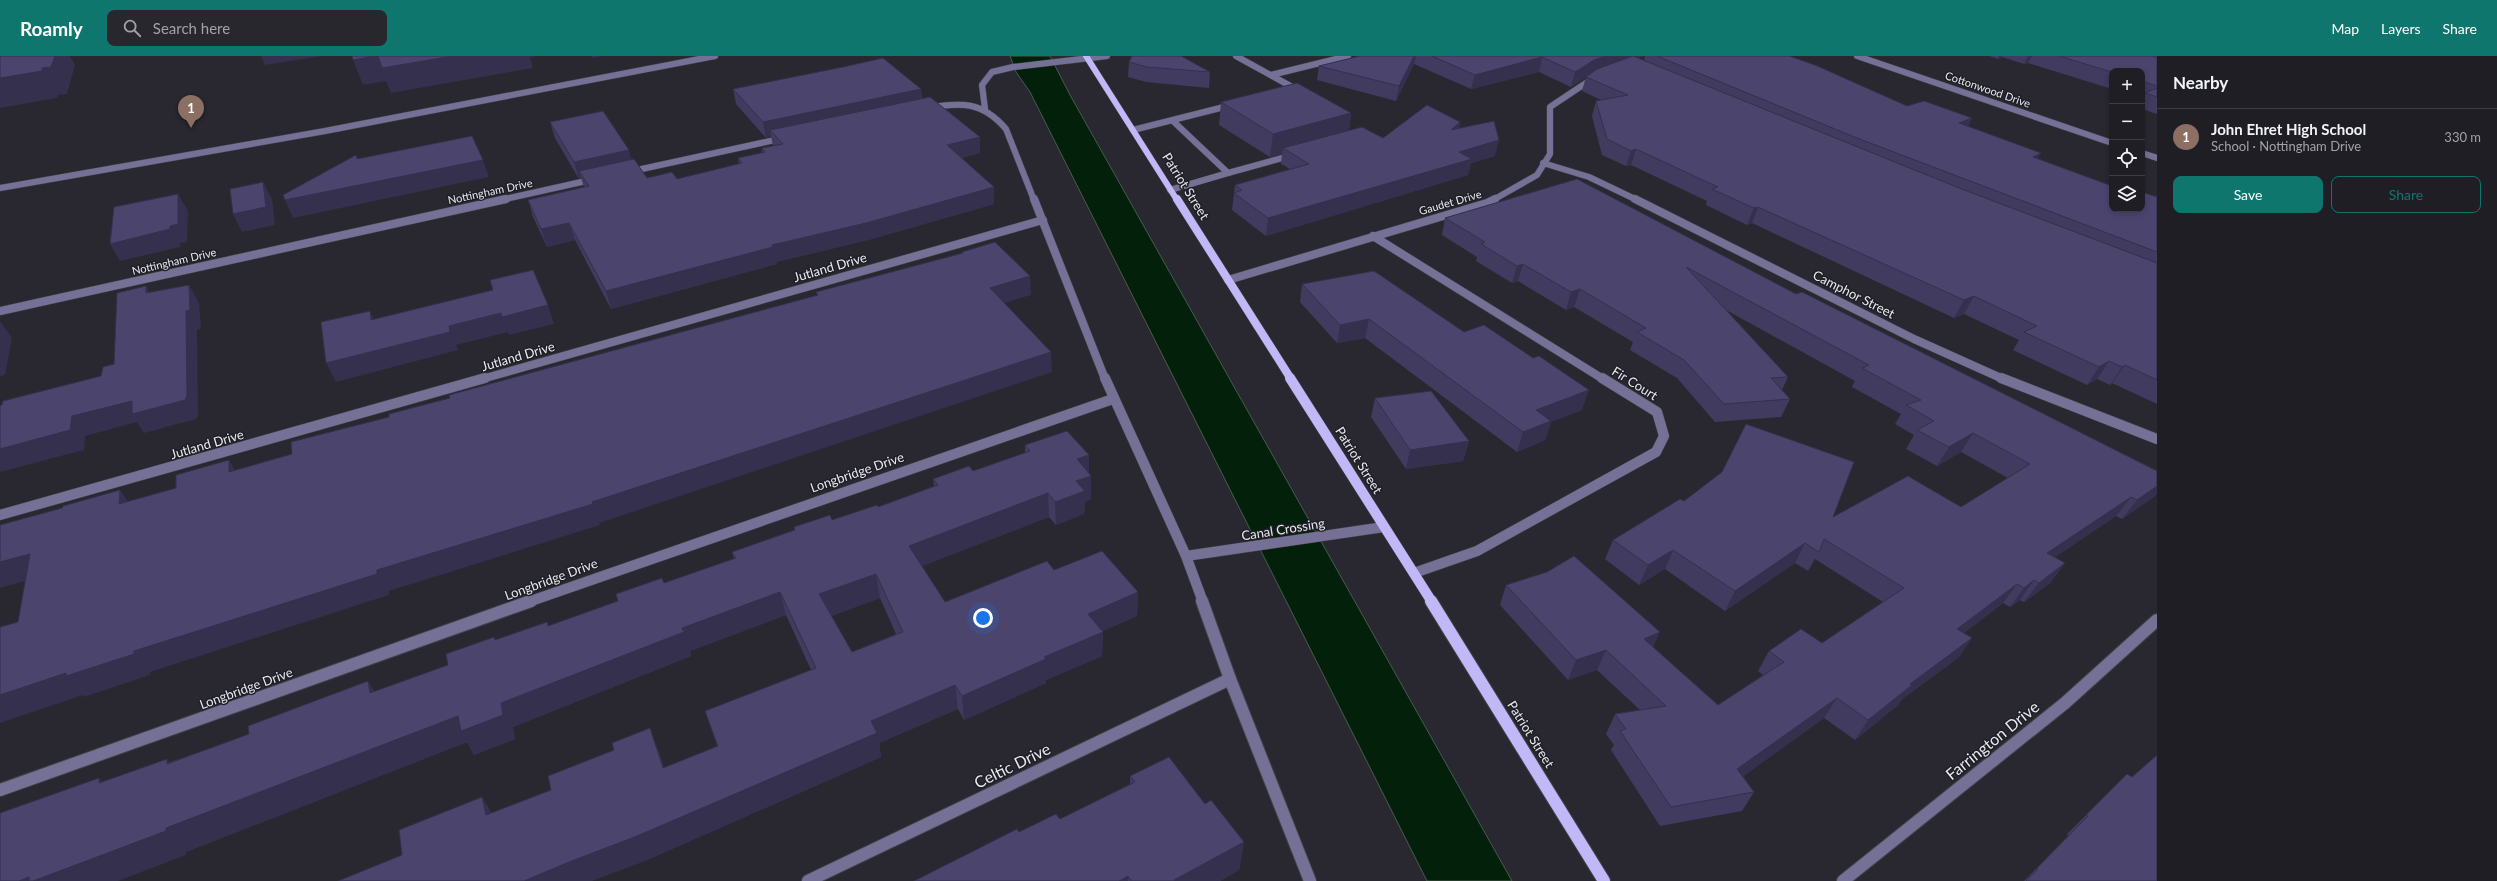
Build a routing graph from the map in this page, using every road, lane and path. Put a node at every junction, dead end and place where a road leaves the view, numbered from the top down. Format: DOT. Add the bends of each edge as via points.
graph roads {
  1 [pos="715,56"];
  2 [pos="1107,56"];
  3 [pos="1236,56"];
  4 [pos="1348,56"];
  5 [pos="1857,56"];
  6 [pos="1087,58"];
  7 [pos="1606,74"];
  8 [pos="1271,75"];
  9 [pos="1279,92"];
  10 [pos="1241,102"];
  11 [pos="921,109"];
  12 [pos="985,109"];
  13 [pos="1173,121"];
  14 [pos="1133,130"];
  15 [pos="793,136"];
  16 [pos="2109,142"];
  17 [pos="1305,152"];
  18 [pos="2145,154"];
  19 [pos="2157,158"];
  20 [pos="1543,164"];
  21 [pos="623,173"];
  22 [pos="1228,173"];
  23 [pos="607,177"];
  24 [pos="0,188"];
  25 [pos="1170,190"];
  26 [pos="1043,220"];
  27 [pos="1373,236"];
  28 [pos="1228,280"];
  29 [pos="0,311"];
  30 [pos="1113,399"];
  31 [pos="2157,439"];
  32 [pos="0,515"];
  33 [pos="1384,527"];
  34 [pos="1186,556"];
  35 [pos="1414,573"];
  36 [pos="2157,620"];
  37 [pos="1230,680"];
  38 [pos="0,790"];
  39 [pos="808,881"];
  40 [pos="1310,881"];
  41 [pos="1604,881"];
  42 [pos="1843,881"];
  1 -- 24 [label="street" via="326,131"];
  2 -- 6 [label="street"];
  3 -- 8 [label="street"];
  4 -- 8 [label="street"];
  5 -- 16 [label="street, Cottonwood Drive"];
  6 -- 12 [label="street" via="992,72 982,85"];
  6 -- 14 [label="main road, Patriot Street"];
  7 -- 20 [label="street, Gaudet Drive" via="1591,79 1550,107 1550,154"];
  8 -- 9 [label="street" via="1294,88"];
  10 -- 13 [label="street"];
  11 -- 12 [label="street" via="964,103"];
  12 -- 26 [label="street" via="997,116 1006,129"];
  13 -- 14 [label="street"];
  13 -- 22 [label="street"];
  14 -- 25 [label="main road, Patriot Street"];
  15 -- 21 [label="street"];
  17 -- 22 [label="street"];
  18 -- 19 [label="street"];
  20 -- 27 [label="street, Gaudet Drive" via="1537,174 1487,203"];
  20 -- 31 [label="street, Camphor Street" via="1589,177 1914,339"];
  22 -- 25 [label="street"];
  23 -- 29 [label="street, Nottingham Drive"];
  25 -- 28 [label="main road, Patriot Street"];
  26 -- 30 [label="street"];
  26 -- 32 [label="street, Jutland Drive"];
  27 -- 28 [label="street, Gaudet Drive"];
  27 -- 35 [label="street, Fir Court" via="1657,412 1664,436 1656,452 1544,515 1477,551"];
  28 -- 33 [label="main road, Patriot Street"];
  30 -- 34 [label="street"];
  30 -- 38 [label="street, Longbridge Drive" via="754,522"];
  33 -- 34 [label="street, Canal Crossing"];
  33 -- 35 [label="main road, Patriot Street"];
  34 -- 37 [label="street"];
  35 -- 41 [label="main road, Patriot Street"];
  36 -- 42 [label="street, Farrington Drive" via="2065,703"];
  37 -- 39 [label="street, Celtic Drive"];
  37 -- 40 [label="street"];
}
